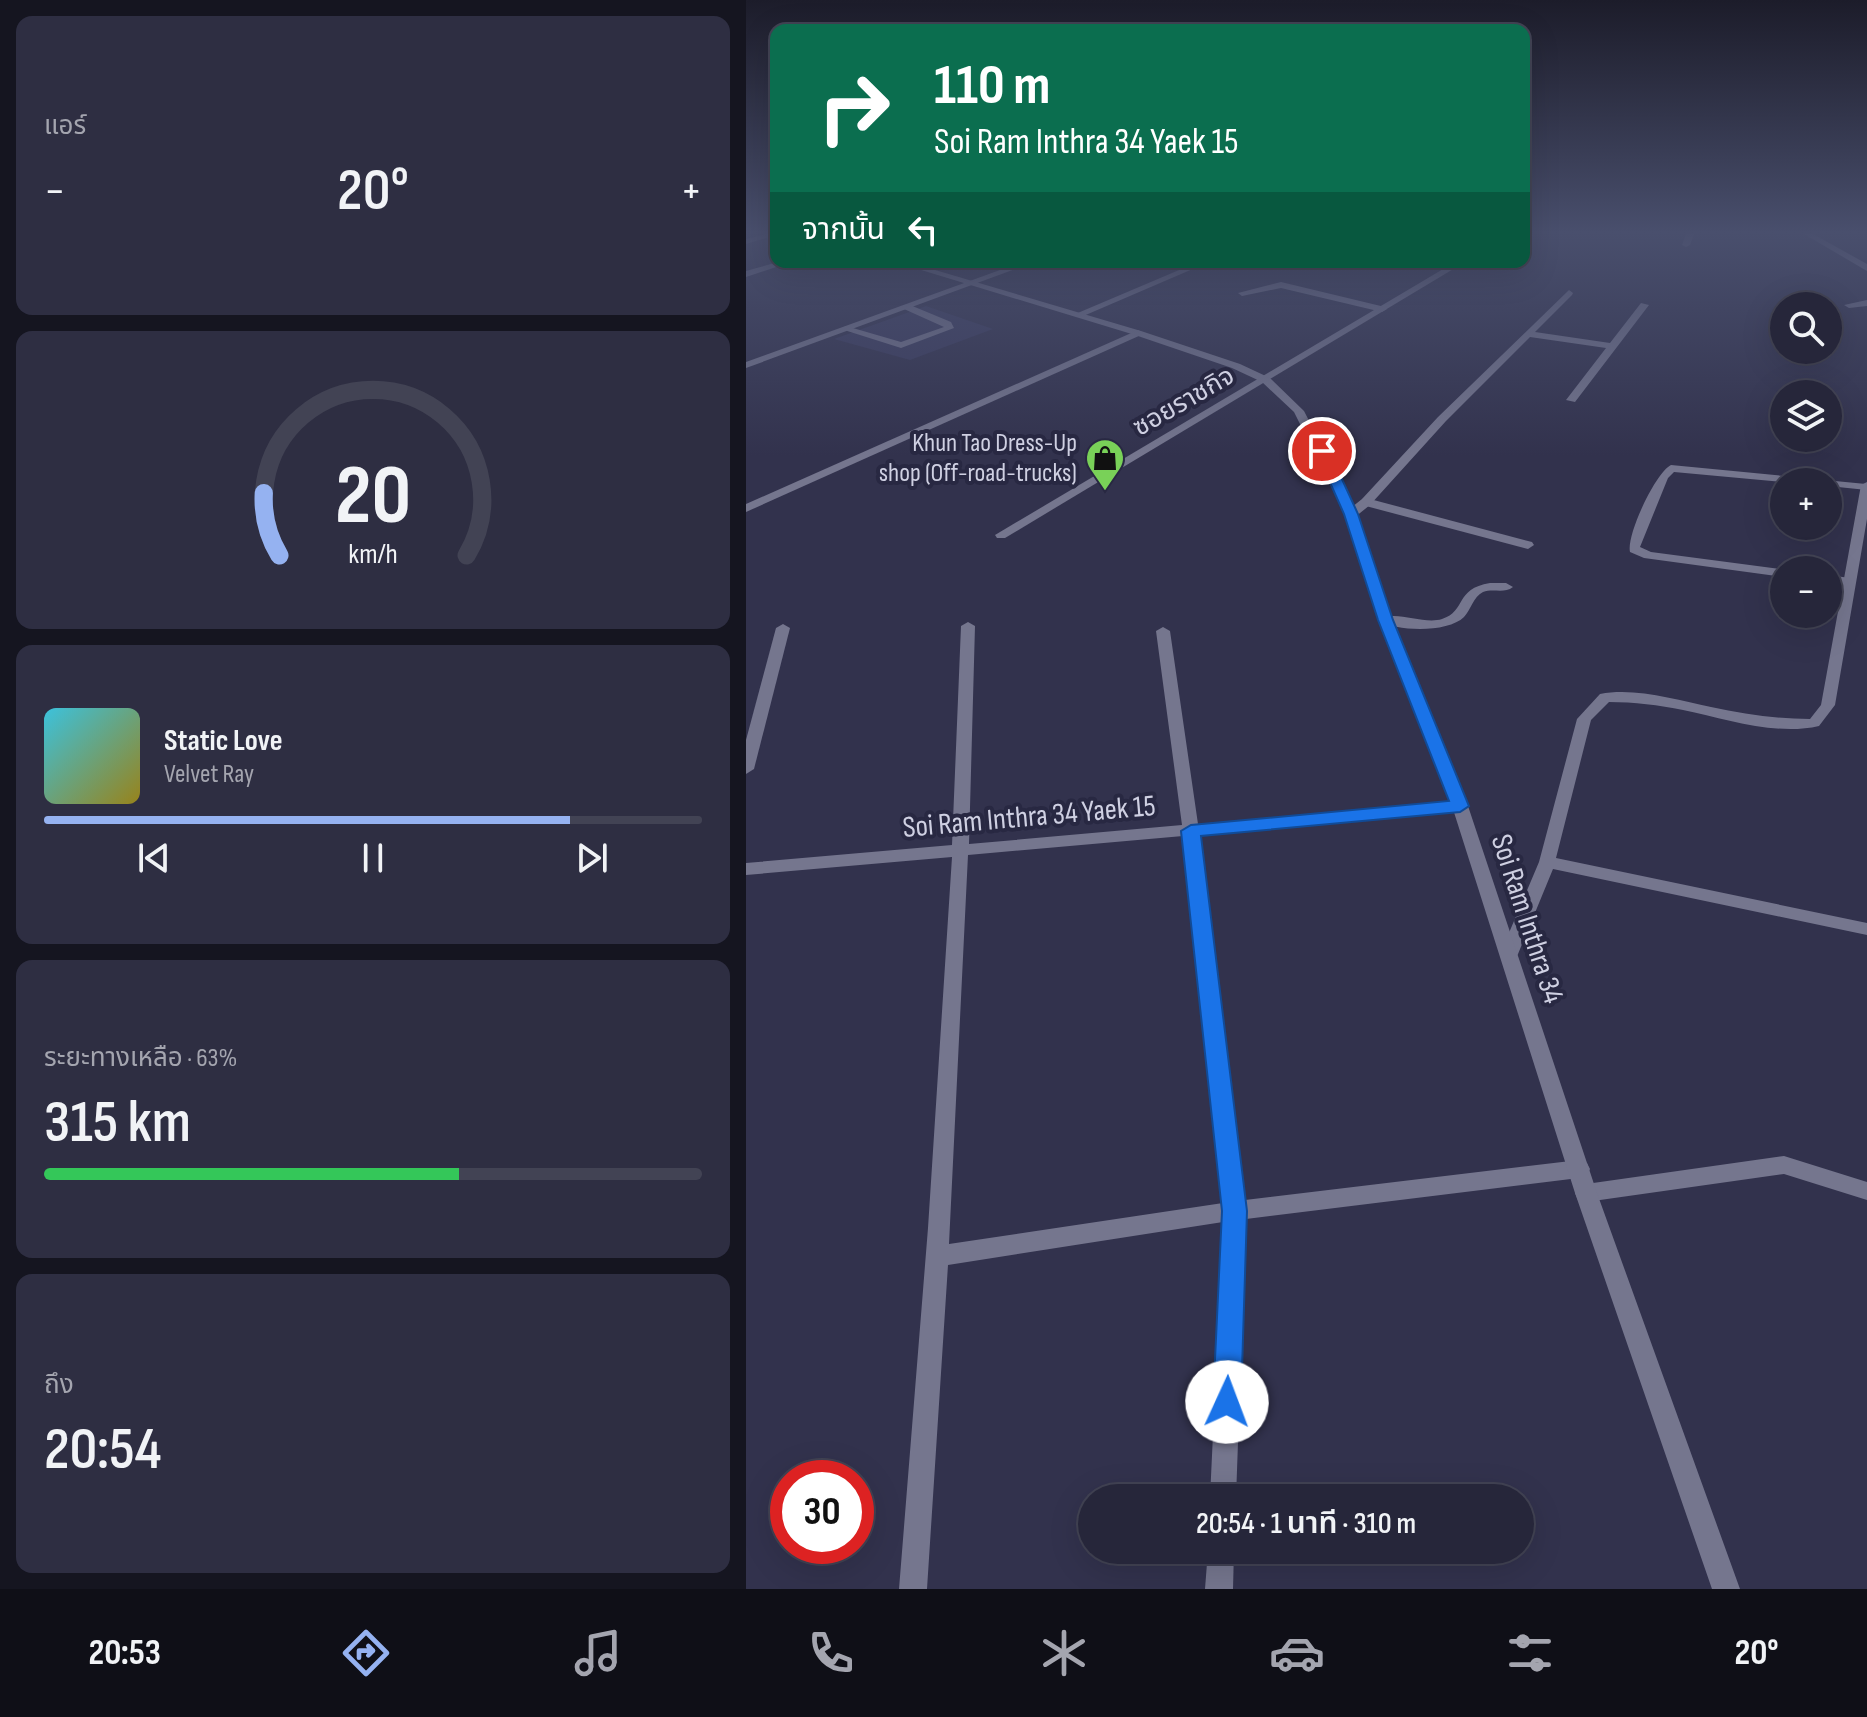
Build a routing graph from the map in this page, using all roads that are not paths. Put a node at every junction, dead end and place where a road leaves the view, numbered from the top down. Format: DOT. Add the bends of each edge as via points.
graph roads {
  1 [pos="904,308"];
  2 [pos="910,308"];
  3 [pos="1056,308"];
  4 [pos="1094,308"];
  5 [pos="1378,308"];
  6 [pos="1554,308"];
  7 [pos="1641,308"];
  8 [pos="1382,309"];
  9 [pos="1078,315"];
  10 [pos="846,329"];
  11 [pos="1138,333"];
  12 [pos="1529,334"];
  13 [pos="1610,346"];
  14 [pos="746,365"];
  15 [pos="1266,380"];
  16 [pos="1571,400"];
  17 [pos="1770,477"];
  18 [pos="1842,484"];
  19 [pos="1866,486"];
  20 [pos="1366,502"];
  21 [pos="746,508"];
  22 [pos="1864,510"];
  23 [pos="1351,514"];
  24 [pos="1001,535"];
  25 [pos="1528,545"];
  26 [pos="1770,571"];
  27 [pos="1842,581"];
  28 [pos="1850,582"];
  29 [pos="1506,587"];
  30 [pos="1386,620"];
  31 [pos="968,626"];
  32 [pos="783,628"];
  33 [pos="1163,631"];
  34 [pos="746,769"];
  35 [pos="1460,806"];
  36 [pos="1191,831"];
  37 [pos="963,852"];
  38 [pos="1547,862"];
  39 [pos="746,869"];
  40 [pos="1867,929"];
  41 [pos="1509,954"];
  42 [pos="1579,1169"];
  43 [pos="1867,1191"];
  44 [pos="1586,1193"];
  45 [pos="1235,1211"];
  46 [pos="939,1256"];
  47 [pos="1224,1484"];
  48 [pos="1220,1564"];
  49 [pos="913,1589"];
  50 [pos="1219,1589"];
  51 [pos="1726,1589"];
  1 -- 10 [label="street"];
  2 -- 10 [label="street" via="949,328 901,345"];
  3 -- 9 [label="street, Soi Ram Inthra 34"];
  4 -- 9 [label="street"];
  5 -- 8 [label="street"];
  6 -- 12 [label="street"];
  7 -- 13 [label="street"];
  8 -- 15 [label="street, ซอยราชกิจ"];
  9 -- 11 [label="street, Soi Ram Inthra 34"];
  10 -- 14 [label="street"];
  11 -- 15 [label="street, Soi Ram Inthra 34"];
  11 -- 21 [label="street"];
  12 -- 13 [label="street"];
  12 -- 20 [label="street"];
  13 -- 16 [label="street"];
  15 -- 23 [label="street, Soi Ram Inthra 34" via="1299,411"];
  15 -- 24 [label="street, ซอยราชกิจ"];
  17 -- 26 [label="street" via="1671,468 1634,549"];
  18 -- 19 [label="street"];
  19 -- 22 [label="street"];
  20 -- 23 [label="street"];
  20 -- 25 [label="street"];
  22 -- 28 [label="street"];
  23 -- 30 [label="street, Soi Ram Inthra 34"];
  27 -- 28 [label="street"];
  28 -- 38 [label="street" via="1828,705 1814,723 1785,725 1638,696 1605,697 1584,719"];
  29 -- 30 [label="street" via="1473,590 1451,621"];
  30 -- 35 [label="street, Soi Ram Inthra 34"];
  31 -- 37 [label="street"];
  32 -- 34 [label="street"];
  33 -- 36 [label="street"];
  35 -- 36 [label="street, Soi Ram Inthra 34 Yaek 15"];
  35 -- 41 [label="street, Soi Ram Inthra 34"];
  36 -- 37 [label="street, Soi Ram Inthra 34 Yaek 15"];
  36 -- 45 [label="street"];
  37 -- 39 [label="street, Soi Ram Inthra 34 Yaek 15"];
  37 -- 46 [label="street"];
  38 -- 40 [label="street"];
  38 -- 41 [label="street"];
  41 -- 42 [label="street, Soi Ram Inthra 34"];
  42 -- 44 [label="street, Soi Ram Inthra 34"];
  42 -- 45 [label="street"];
  43 -- 44 [label="street" via="1784,1165"];
  44 -- 51 [label="street, Soi Ram Inthra 34"];
  45 -- 46 [label="street"];
  45 -- 47 [label="street"];
  46 -- 49 [label="street"];
  48 -- 50 [label="street"];
}
